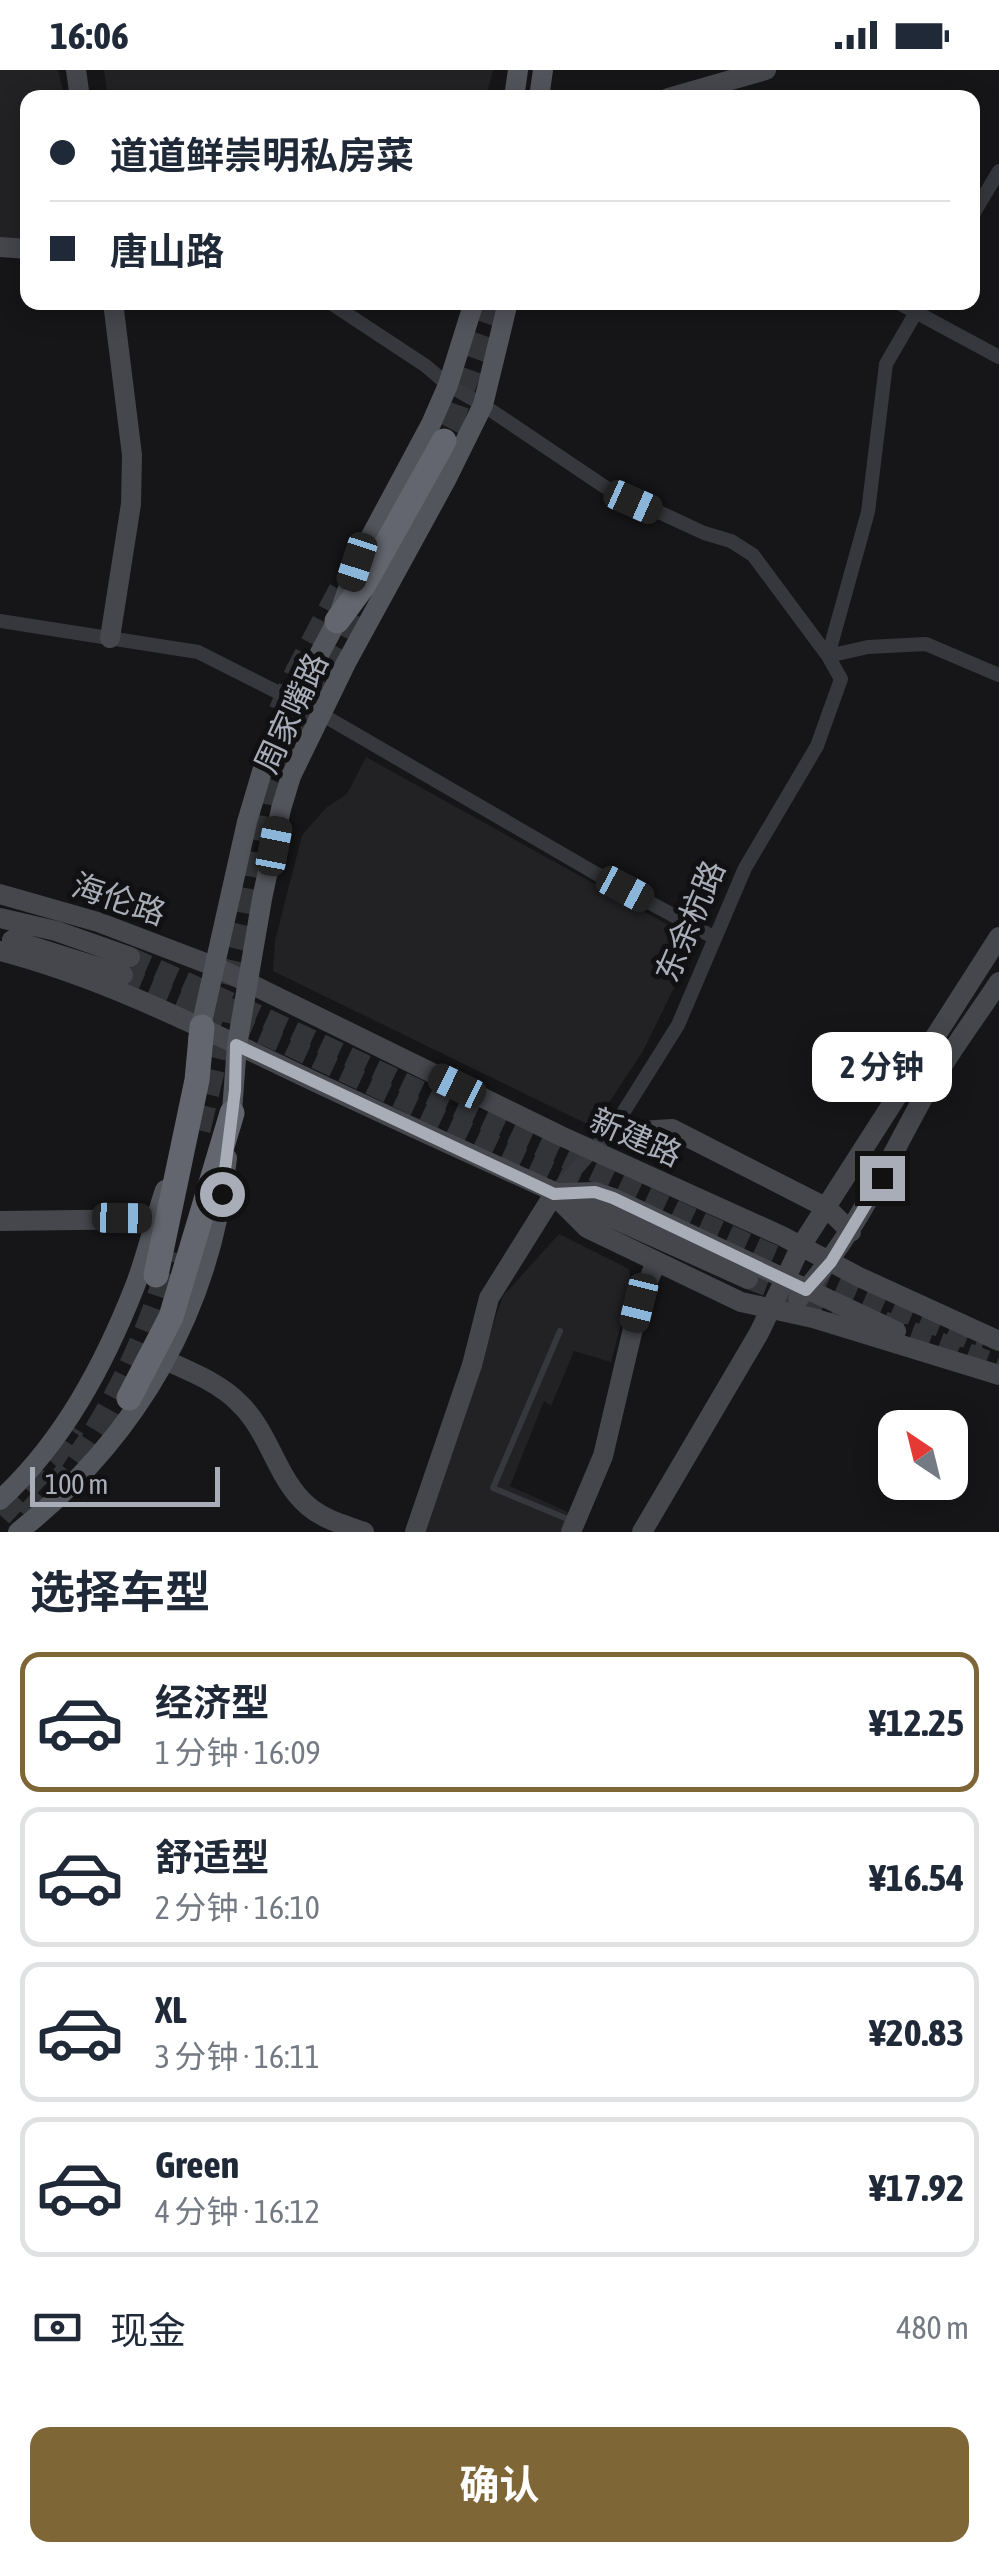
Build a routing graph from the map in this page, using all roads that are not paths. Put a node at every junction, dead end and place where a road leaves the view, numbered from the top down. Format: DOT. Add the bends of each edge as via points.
graph roads {
  1 [pos="766,70"];
  2 [pos="696,90"];
  3 [pos="999,171"];
  4 [pos="980,203"];
  5 [pos="114,310"];
  6 [pos="341,310"];
  7 [pos="472,310"];
  8 [pos="506,310"];
  9 [pos="918,310"];
  10 [pos="922,310"];
  11 [pos="999,358"];
  12 [pos="448,386"];
  13 [pos="483,405"];
  14 [pos="444,441"];
  15 [pos="0,621"];
  16 [pos="338,621"];
  17 [pos="110,638"];
  18 [pos="828,656"];
  19 [pos="999,675"];
  20 [pos="293,701"];
  21 [pos="321,714"];
  22 [pos="0,894"];
  23 [pos="0,918"];
  24 [pos="0,937"];
  25 [pos="999,937"];
  26 [pos="715,938"];
  27 [pos="0,951"];
  28 [pos="216,967"];
  29 [pos="999,982"];
  30 [pos="249,984"];
  31 [pos="202,1028"];
  32 [pos="236,1045"];
  33 [pos="232,1113"];
  34 [pos="609,1133"];
  35 [pos="593,1150"];
  36 [pos="554,1194"];
  37 [pos="827,1208"];
  38 [pos="155,1219"];
  39 [pos="0,1221"];
  40 [pos="851,1232"];
  41 [pos="801,1246"];
  42 [pos="656,1262"];
  43 [pos="831,1262"];
  44 [pos="156,1275"];
  45 [pos="748,1278"];
  46 [pos="783,1278"];
  47 [pos="806,1290"];
  48 [pos="777,1311"];
  49 [pos="560,1331"];
  50 [pos="999,1341"];
  51 [pos="167,1361"];
  52 [pos="996,1374"];
  53 [pos="129,1398"];
  54 [pos="0,1500"];
  55 [pos="573,1527"];
  56 [pos="18,1532"];
  57 [pos="364,1532"];
  58 [pos="415,1532"];
  59 [pos="642,1532"];
  1 -- 2 [label="main road"];
  3 -- 4 [label="street"];
  5 -- 17 [label="main road" via="132,455"];
  6 -- 12 [label="street"];
  7 -- 12 [label="main road, 周家嘴路"];
  8 -- 13 [label="main road, 周家嘴路"];
  9 -- 18 [label="street, 东余杭路" via="886,364 868,512"];
  10 -- 11 [label="street"];
  12 -- 13 [label="street"];
  12 -- 16 [label="main road, 周家嘴路" via="357,562"];
  13 -- 18 [label="street" via="605,487 752,555"];
  13 -- 21 [label="main road, 周家嘴路"];
  14 -- 16 [label="highway"];
  15 -- 17 [label="street"];
  16 -- 20 [label="main road, 周家嘴路"];
  17 -- 20 [label="street" via="198,652"];
  18 -- 19 [label="street" via="868,646 926,644"];
  18 -- 26 [label="street, 东余杭路" via="841,679 821,736 761,837"];
  20 -- 21 [label="street"];
  20 -- 28 [label="main road, 周家嘴路" via="260,775"];
  21 -- 26 [label="street"];
  21 -- 30 [label="main road, 周家嘴路" via="281,809"];
  22 -- 28 [label="main road, 海伦路"];
  23 -- 24 [label="main road" via="56,931 127,966"];
  25 -- 37 [label="main road"];
  26 -- 34 [label="street, 东余杭路" via="678,1025"];
  27 -- 31 [label="main road" via="80,975"];
  28 -- 30 [label="main road, 海伦路"];
  28 -- 31 [label="main road, 周家嘴路"];
  29 -- 40 [label="main road" via="925,1095"];
  30 -- 32 [label="main road, 周家嘴路"];
  30 -- 35 [label="main road, 新建路"];
  31 -- 32 [label="main road, 新建路"];
  31 -- 38 [label="main road, 周家嘴路"];
  31 -- 44 [label="highway" via="198,1080"];
  32 -- 33 [label="main road, 周家嘴路"];
  32 -- 36 [label="main road, 新建路"];
  33 -- 51 [label="main road, 周家嘴路" via="218,1216"];
  33 -- 53 [label="highway" via="171,1317"];
  34 -- 35 [label="street, 东余杭路"];
  34 -- 37 [label="main road" via="672,1130"];
  35 -- 36 [label="street, 东余杭路"];
  35 -- 41 [label="main road, 新建路"];
  36 -- 42 [label="main road, 新建路" via="587,1228"];
  36 -- 45 [label="main road"];
  36 -- 46 [label="main road, 新建路" via="595,1192"];
  36 -- 58 [label="main road, 东余杭路" via="489,1298"];
  37 -- 40 [label="main road"];
  37 -- 41 [label="main road"];
  38 -- 39 [label="main road"];
  38 -- 54 [label="main road, 周家嘴路" via="102,1366 62,1429"];
  40 -- 43 [label="main road"];
  41 -- 43 [label="main road, 新建路"];
  41 -- 46 [label="main road"];
  42 -- 48 [label="main road, 新建路" via="740,1302"];
  42 -- 55 [label="main road" via="639,1303 603,1456"];
  43 -- 47 [label="main road"];
  43 -- 50 [label="main road, 新建路"];
  46 -- 47 [label="main road, 新建路"];
  46 -- 48 [label="main road"];
  47 -- 48 [label="main road"];
  47 -- 52 [label="main road, 新建路"];
  48 -- 52 [label="main road, 新建路"];
  48 -- 59 [label="main road"];
  49 -- 55 [label="lane" via="493,1488"];
  51 -- 56 [label="main road, 周家嘴路" via="95,1462"];
  51 -- 57 [label="main road" via="239,1402 306,1504"];
}
